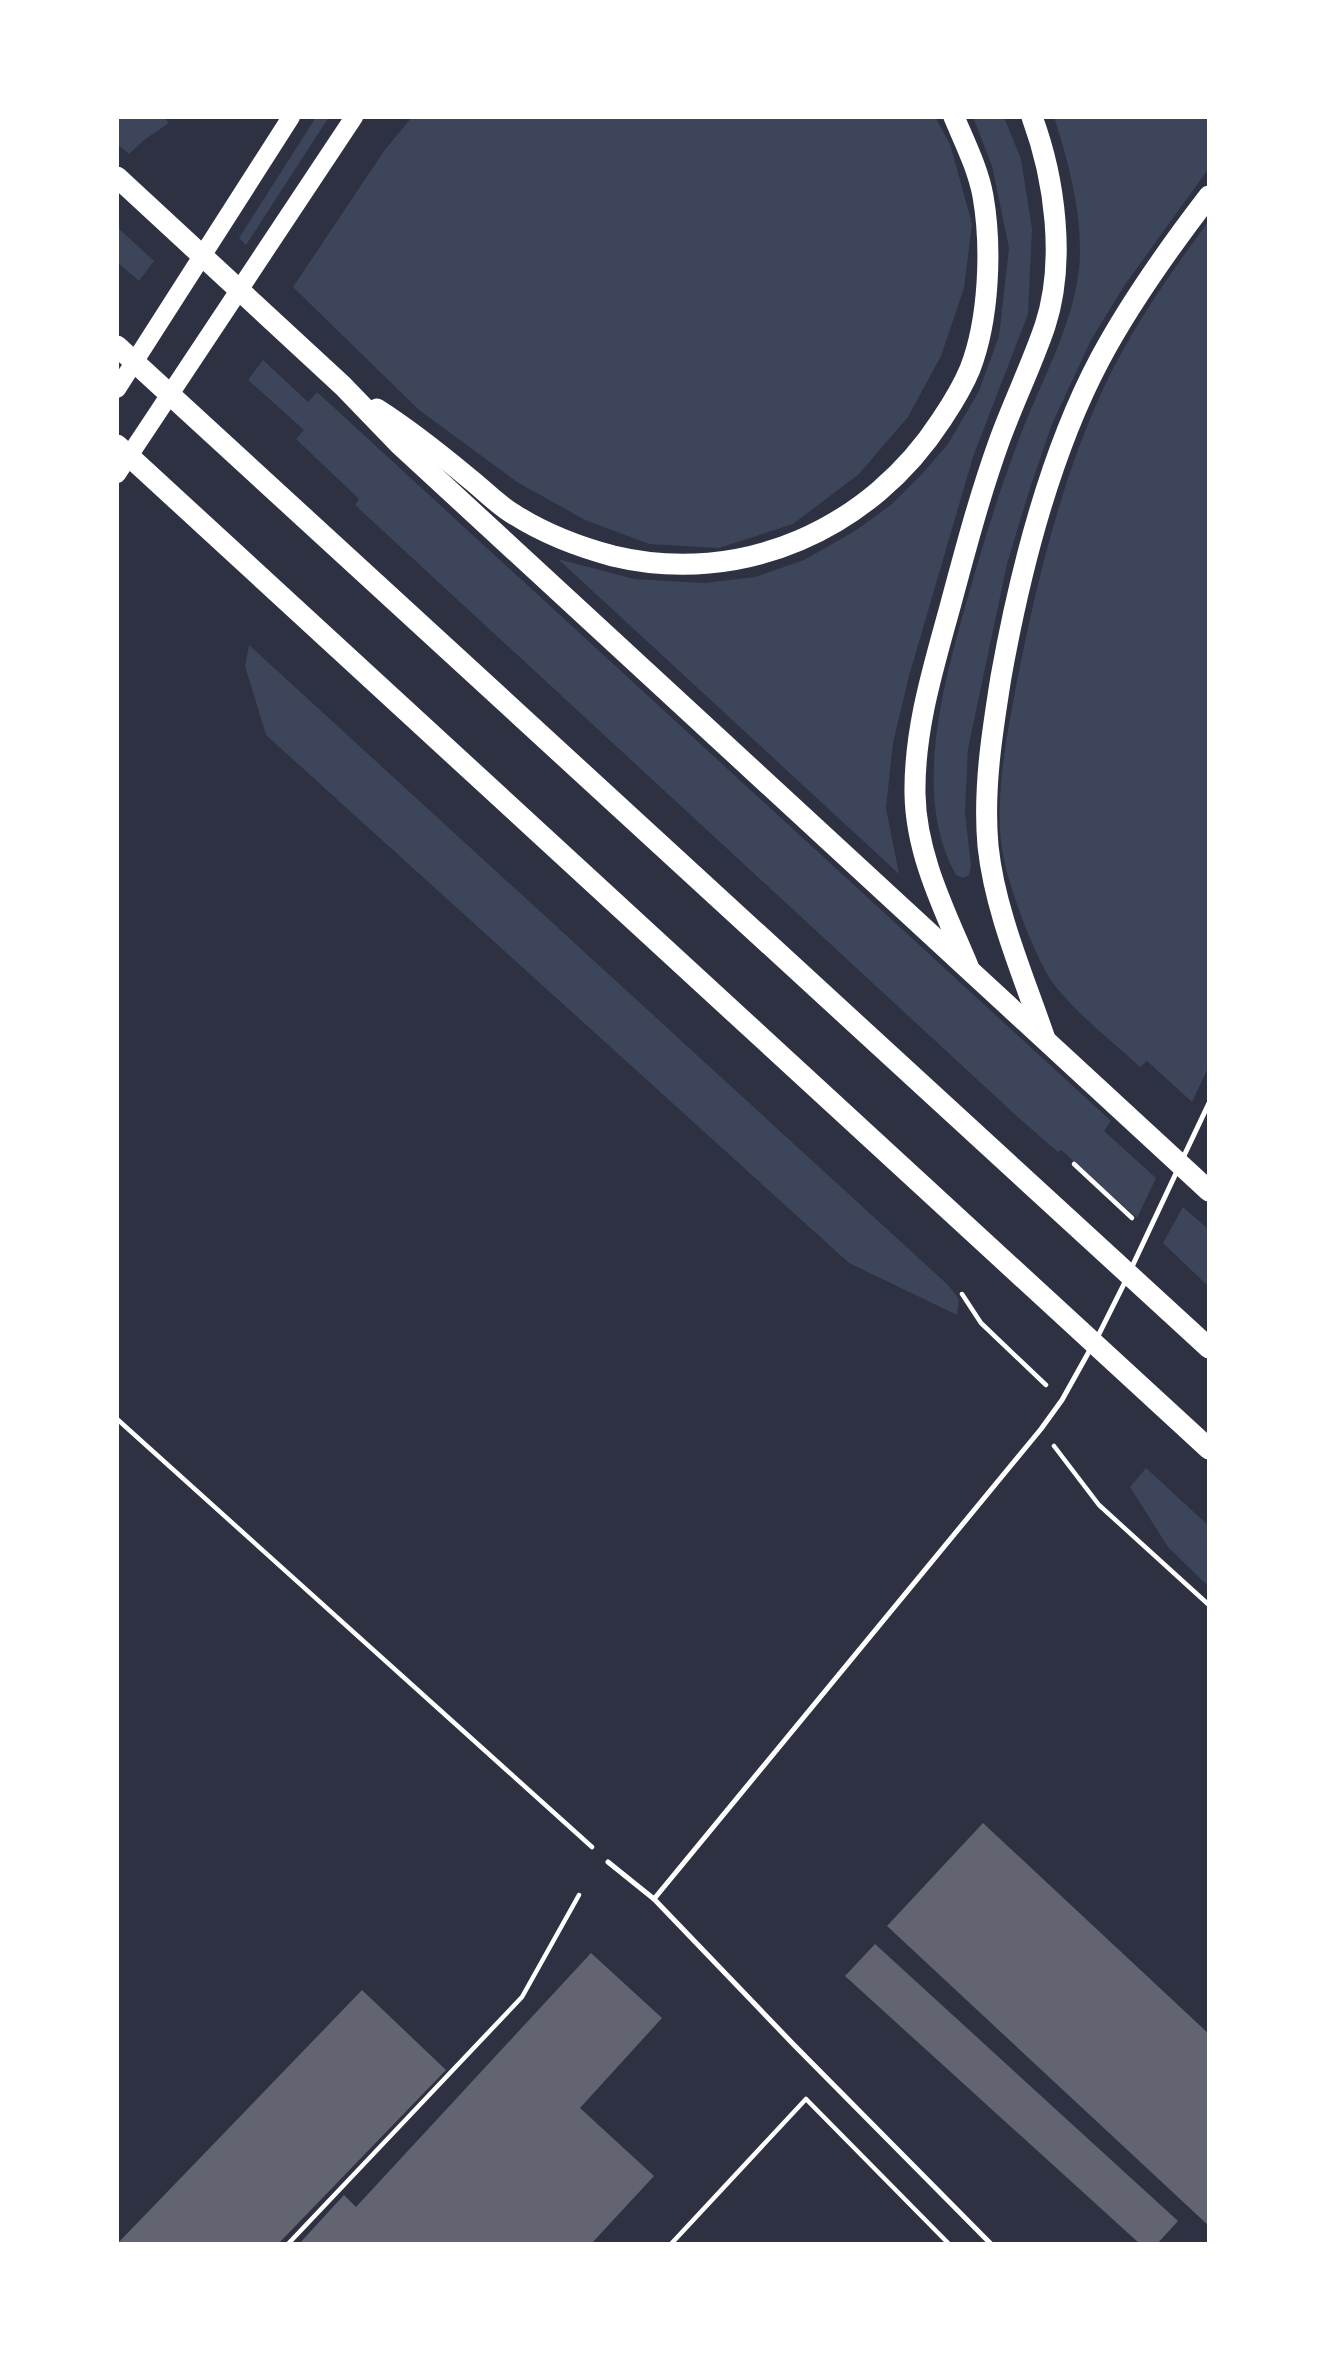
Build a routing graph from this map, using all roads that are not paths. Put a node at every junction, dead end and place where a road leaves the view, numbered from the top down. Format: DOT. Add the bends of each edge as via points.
graph roads {
  1 [pos="290,117"];
  2 [pos="354,117"];
  3 [pos="954,117"];
  4 [pos="1032,117"];
  5 [pos="117,177"];
  6 [pos="1209,196"];
  7 [pos="117,346"];
  8 [pos="344,386"];
  9 [pos="117,389"];
  10 [pos="117,445"];
  11 [pos="117,474"];
  12 [pos="971,974"];
  13 [pos="1045,1041"];
  14 [pos="1209,1102"];
  15 [pos="1208,1190"];
  16 [pos="1209,1348"];
  17 [pos="1209,1449"];
  18 [pos="608,1862"];
  19 [pos="654,1899"];
  20 [pos="991,2244"];
  1 -- 9 [label="main road"];
  2 -- 11 [label="main road"];
  3 -- 8 [label="highway" via="983,195 988,239 988,282 971,368 931,437 908,465 880,493 825,530 748,556 687,564 638,561 572,544 514,515 412,432"];
  4 -- 12 [label="highway" via="1055,222 1054,286 1045,325 999,440 971,528 926,693 917,748 915,796 920,841"];
  5 -- 8 [label="highway"];
  6 -- 13 [label="highway" via="1150,274 1099,360 1063,442 1010,624 987,789 988,847 998,903"];
  7 -- 16 [label="highway"];
  8 -- 12 [label="highway" via="399,444"];
  10 -- 17 [label="highway"];
  12 -- 13 [label="highway"];
  13 -- 15 [label="highway"];
  14 -- 19 [label="lane" via="1113,1308 1062,1400"];
  18 -- 19 [label="lane"];
  19 -- 20 [label="lane"];
}
